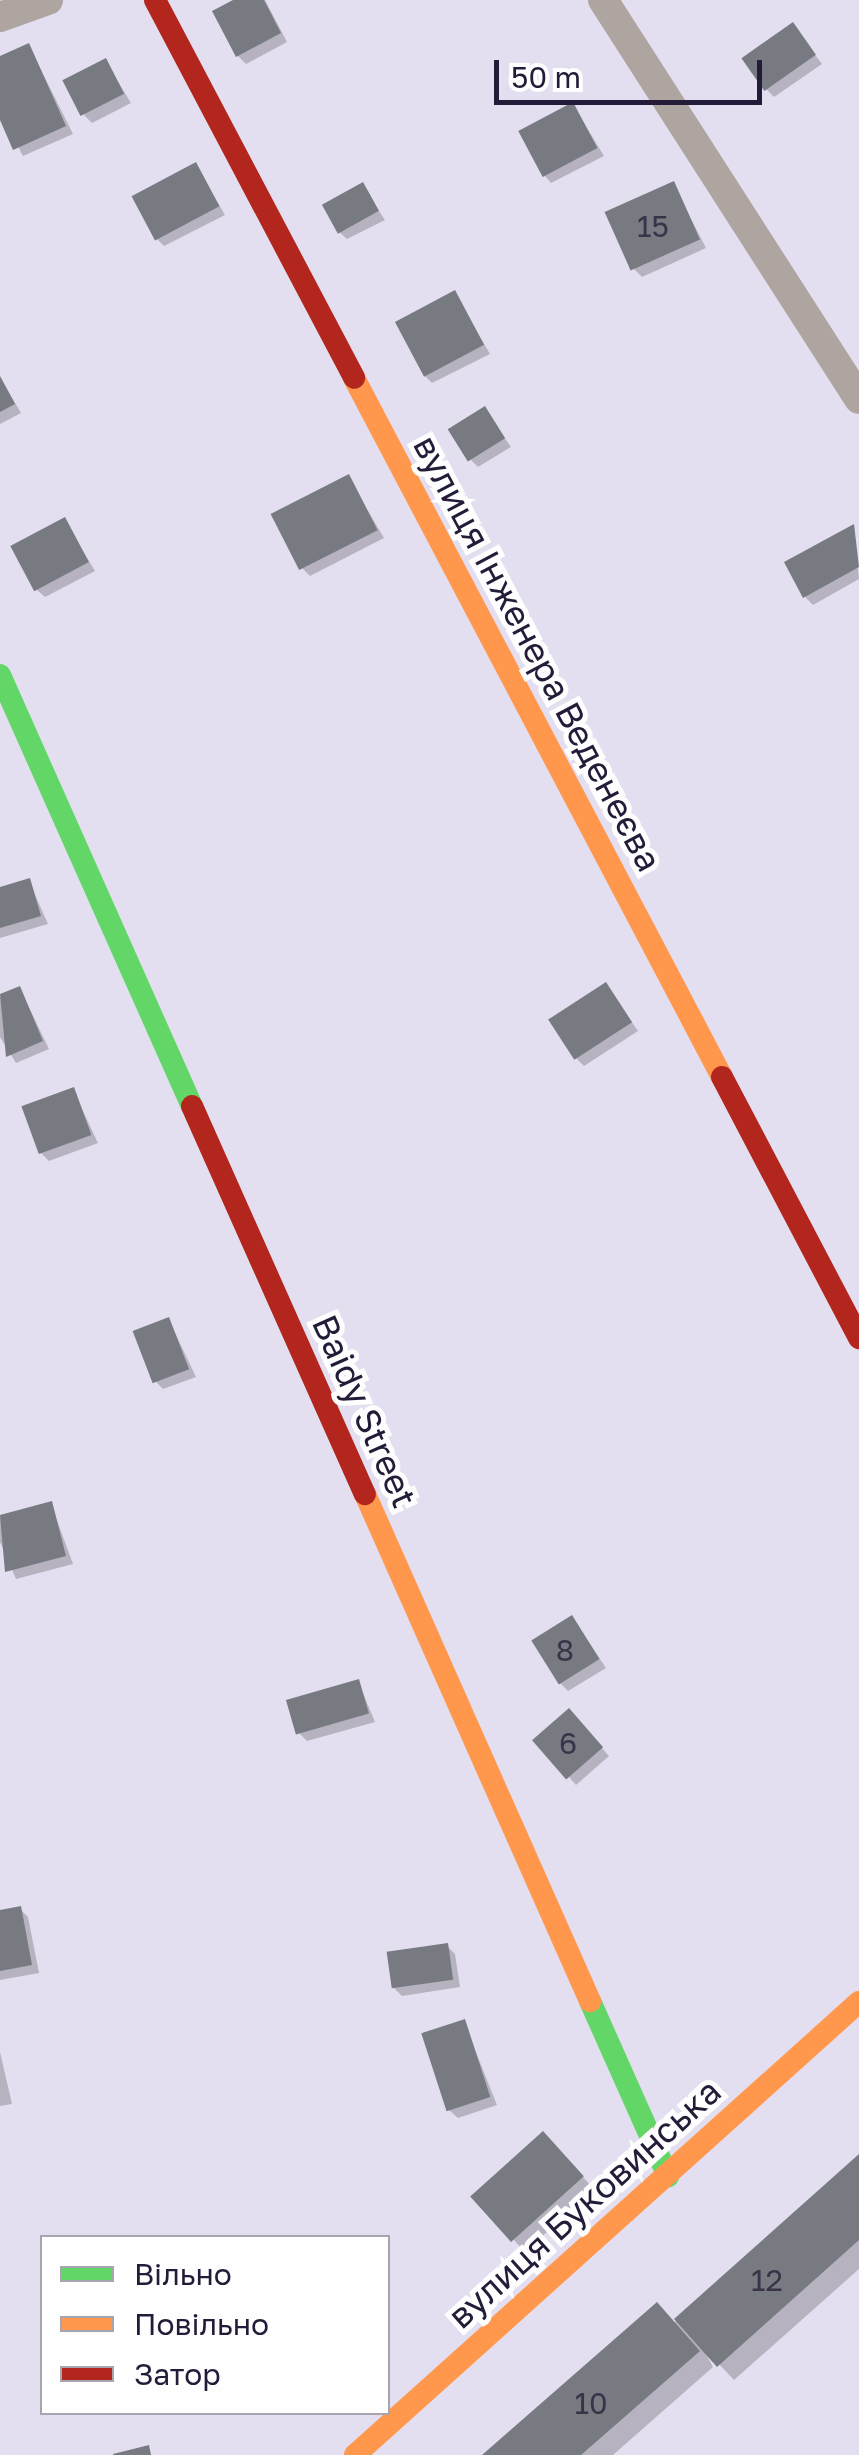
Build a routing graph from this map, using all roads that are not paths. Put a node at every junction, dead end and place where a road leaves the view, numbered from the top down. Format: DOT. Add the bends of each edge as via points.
graph roads {
  1 [pos="48,0"];
  2 [pos="155,0"];
  3 [pos="603,0"];
  4 [pos="0,17"];
  5 [pos="859,400"];
  6 [pos="0,675"];
  7 [pos="859,1338"];
  8 [pos="859,2002"];
  9 [pos="668,2176"];
  10 [pos="355,2455"];
  1 -- 4 [label="street"];
  2 -- 7 [label="street, вулиця Інженера Веденеєва"];
  3 -- 5 [label="street"];
  6 -- 9 [label="street, Baidy Street"];
  8 -- 9 [label="street, вулиця Буковинська"];
  9 -- 10 [label="street, вулиця Буковинська"];
}
